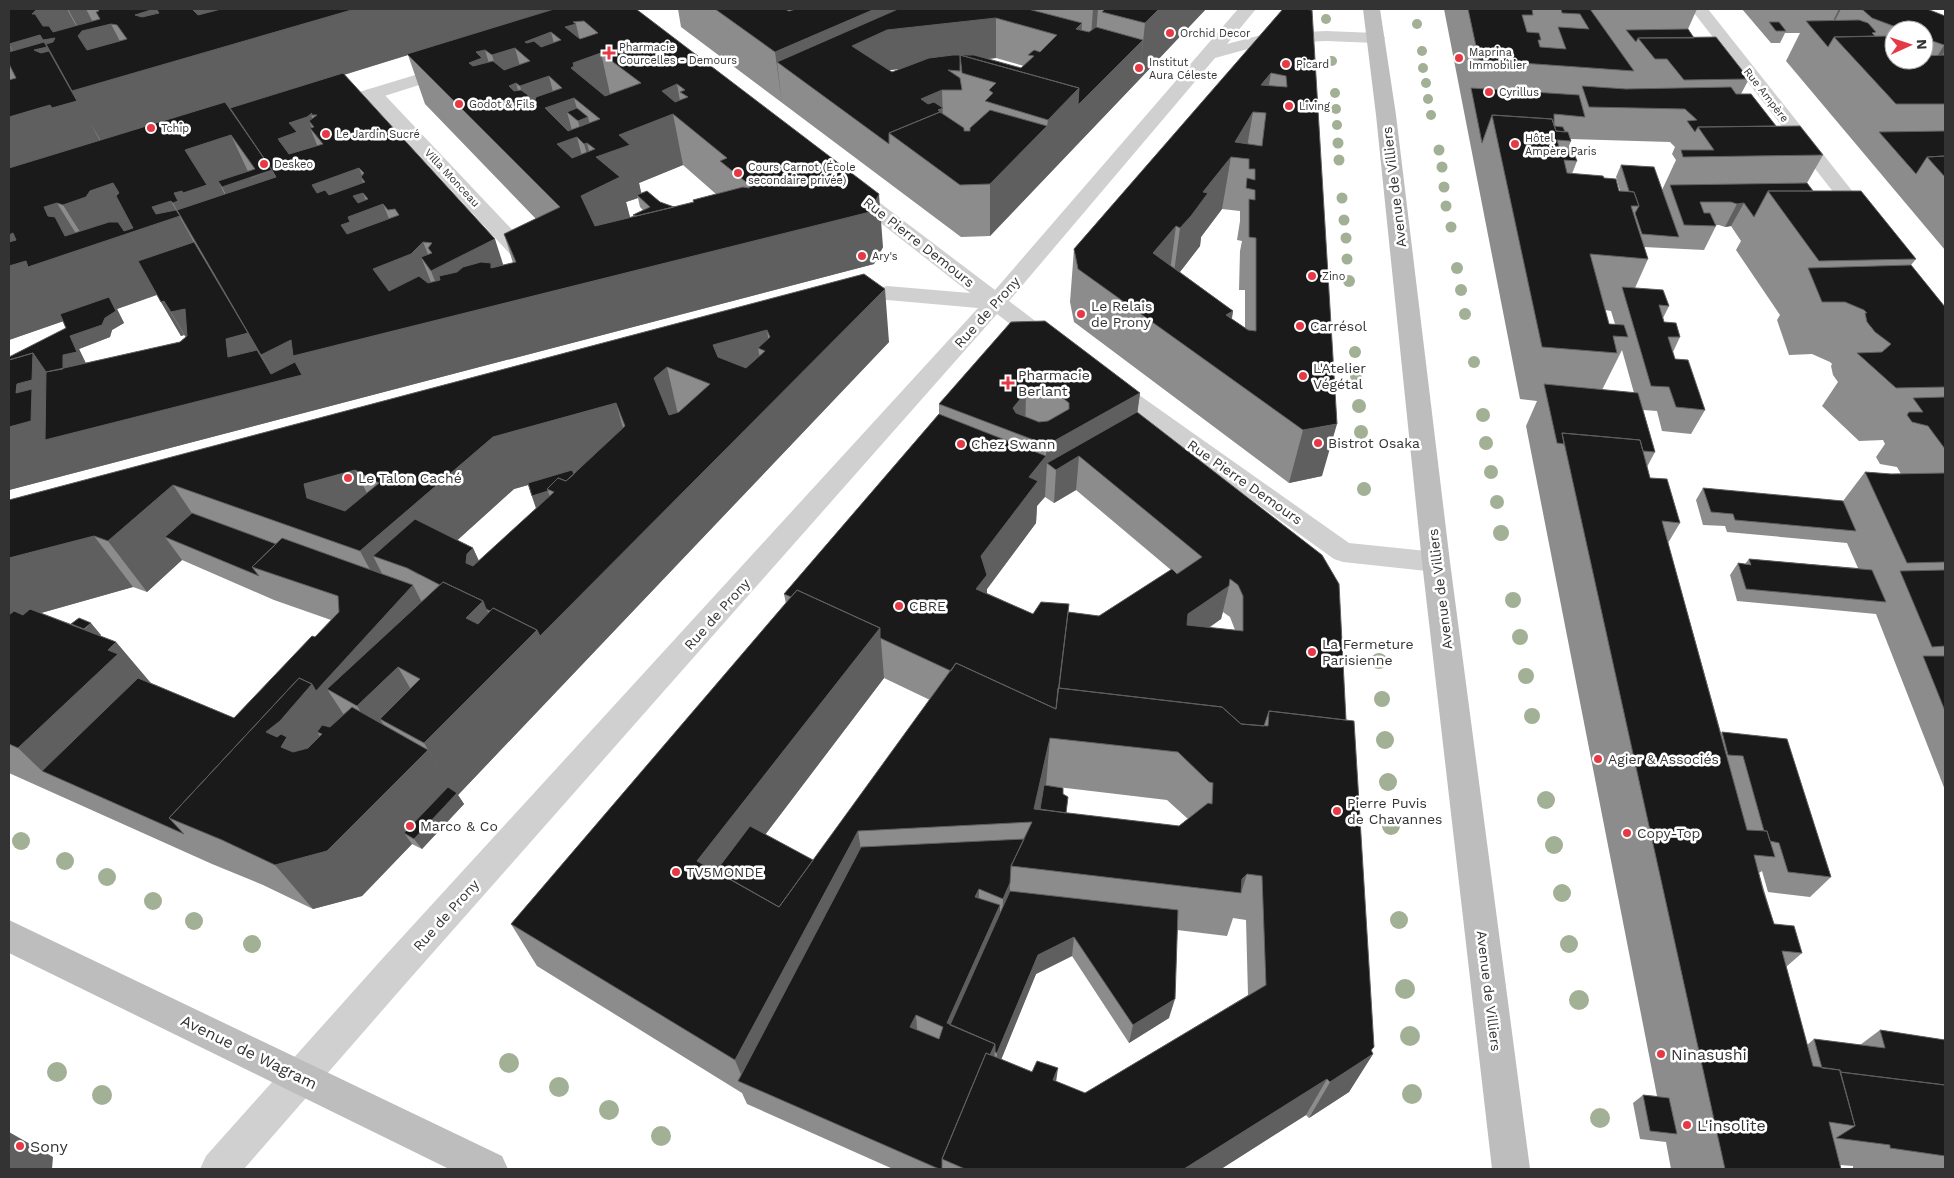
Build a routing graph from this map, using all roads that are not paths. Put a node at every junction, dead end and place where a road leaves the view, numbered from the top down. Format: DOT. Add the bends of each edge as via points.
graph roads {
  1 [pos="1247,9"];
  2 [pos="1371,9"];
  3 [pos="1699,9"];
  4 [pos="1376,38"];
  5 [pos="1210,54"];
  6 [pos="468,64"];
  7 [pos="373,94"];
  8 [pos="310,113"];
  9 [pos="832,175"];
  10 [pos="1878,236"];
  11 [pos="531,262"];
  12 [pos="996,302"];
  13 [pos="829,308"];
  14 [pos="1068,356"];
  15 [pos="1093,374"];
  16 [pos="1436,562"];
  17 [pos="9,936"];
  18 [pos="301,1077"];
  19 [pos="219,1169"];
  20 [pos="489,1169"];
  21 [pos="1511,1169"];
  1 -- 5 [label="street, Rue de Prony"];
  2 -- 4 [label="main road, Avenue de Villiers"];
  3 -- 10 [label="street, Rue Ampère"];
  4 -- 5 [label="street" via="1265,39"];
  4 -- 16 [label="main road, Avenue de Villiers"];
  5 -- 12 [label="street, Rue de Prony"];
  6 -- 7 [label="street"];
  7 -- 8 [label="street"];
  7 -- 11 [label="street, Villa Monceau"];
  9 -- 12 [label="street, Rue Pierre Demours"];
  12 -- 13 [label="street" via="887,293"];
  12 -- 14 [label="street, Rue Pierre Demours"];
  12 -- 18 [label="street, Rue de Prony"];
  15 -- 16 [label="street, Rue Pierre Demours" via="1343,552"];
  16 -- 21 [label="main road, Avenue de Villiers"];
  17 -- 18 [label="main road, Avenue de Wagram"];
  18 -- 19 [label="street, Rue de Prony"];
  18 -- 20 [label="main road, Avenue de Wagram"];
}
